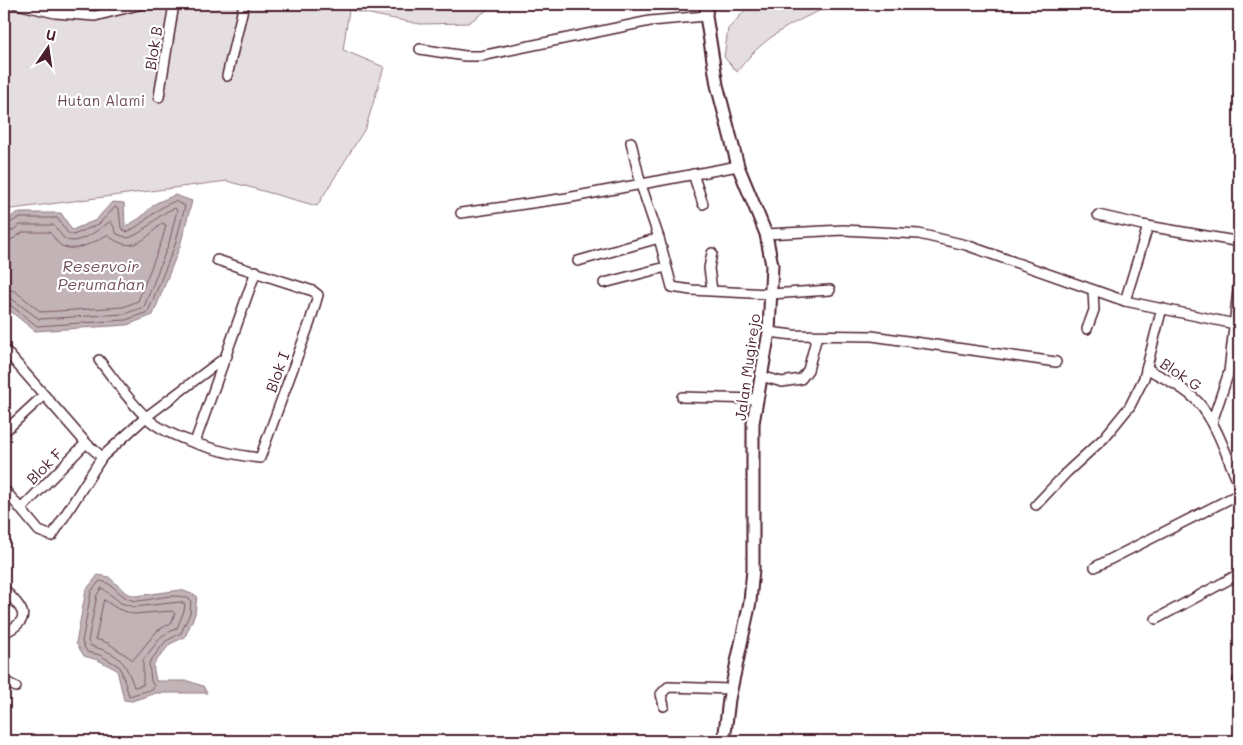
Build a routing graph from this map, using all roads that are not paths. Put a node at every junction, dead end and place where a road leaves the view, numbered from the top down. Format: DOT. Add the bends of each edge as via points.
graph roads {
  1 [pos="16,4"];
  2 [pos="142,4"];
  3 [pos="174,4"];
  4 [pos="244,4"];
  5 [pos="707,4"];
  6 [pos="706,16"];
  7 [pos="420,49"];
  8 [pos="227,76"];
  9 [pos="159,97"];
  10 [pos="631,142"];
  11 [pos="738,166"];
  12 [pos="693,174"];
  13 [pos="640,185"];
  14 [pos="704,204"];
  15 [pos="461,212"];
  16 [pos="1098,215"];
  17 [pos="1148,226"];
  18 [pos="766,234"];
  19 [pos="659,238"];
  20 [pos="1239,243"];
  21 [pos="712,253"];
  22 [pos="217,260"];
  23 [pos="578,261"];
  24 [pos="666,267"];
  25 [pos="256,271"];
  26 [pos="1239,281"];
  27 [pos="604,283"];
  28 [pos="712,290"];
  29 [pos="830,290"];
  30 [pos="1093,290"];
  31 [pos="771,294"];
  32 [pos="1125,301"];
  33 [pos="1238,307"];
  34 [pos="1162,308"];
  35 [pos="1235,324"];
  36 [pos="1086,329"];
  37 [pos="769,332"];
  38 [pos="817,336"];
  39 [pos="4,349"];
  40 [pos="227,356"];
  41 [pos="99,360"];
  42 [pos="1056,362"];
  43 [pos="1146,368"];
  44 [pos="761,376"];
  45 [pos="44,395"];
  46 [pos="682,397"];
  47 [pos="757,399"];
  48 [pos="146,417"];
  49 [pos="1212,422"];
  50 [pos="4,432"];
  51 [pos="195,442"];
  52 [pos="86,444"];
  53 [pos="102,457"];
  54 [pos="1239,485"];
  55 [pos="4,489"];
  56 [pos="1239,494"];
  57 [pos="1036,505"];
  58 [pos="21,509"];
  59 [pos="1095,567"];
  60 [pos="1239,574"];
  61 [pos="4,589"];
  62 [pos="1156,619"];
  63 [pos="4,633"];
  64 [pos="4,681"];
  65 [pos="16,688"];
  66 [pos="731,689"];
  67 [pos="664,706"];
  68 [pos="724,741"];
  1 -- 2 [label="street" via="55,13 95,16"];
  3 -- 9 [label="street, Blok B"];
  4 -- 8 [label="street"];
  5 -- 6 [label="street, Jalan Mugirejo"];
  6 -- 7 [label="street" via="650,21 481,56"];
  6 -- 11 [label="street, Jalan Mugirejo" via="712,66"];
  10 -- 13 [label="street"];
  11 -- 12 [label="street"];
  11 -- 18 [label="street, Jalan Mugirejo"];
  12 -- 13 [label="street"];
  12 -- 14 [label="street"];
  13 -- 15 [label="street"];
  13 -- 19 [label="street"];
  16 -- 17 [label="street"];
  17 -- 20 [label="street"];
  17 -- 32 [label="street"];
  18 -- 30 [label="street" via="843,230 919,234 966,245"];
  18 -- 31 [label="street, Jalan Mugirejo" via="772,265"];
  19 -- 23 [label="street"];
  19 -- 24 [label="street"];
  21 -- 28 [label="street" via="709,268"];
  22 -- 25 [label="street, Blok I"];
  24 -- 27 [label="street"];
  24 -- 28 [label="street" via="672,287"];
  25 -- 40 [label="street"];
  25 -- 51 [label="street, Blok I" via="316,293 317,301 310,322 260,458"];
  26 -- 33 [label="street"];
  28 -- 31 [label="street"];
  29 -- 31 [label="street"];
  30 -- 32 [label="street"];
  30 -- 36 [label="street" via="1094,310"];
  31 -- 37 [label="street, Jalan Mugirejo"];
  32 -- 34 [label="street"];
  33 -- 35 [label="street"];
  34 -- 35 [label="street"];
  34 -- 43 [label="street"];
  35 -- 49 [label="street" via="1229,372"];
  37 -- 38 [label="street"];
  37 -- 44 [label="street, Jalan Mugirejo"];
  38 -- 42 [label="street" via="872,336"];
  38 -- 44 [label="street" via="808,370 801,379 782,382"];
  39 -- 45 [label="street"];
  40 -- 48 [label="street"];
  40 -- 51 [label="street"];
  41 -- 48 [label="street, Blok I"];
  43 -- 49 [label="street, Blok G" via="1185,391"];
  43 -- 57 [label="street" via="1130,406 1104,438"];
  44 -- 47 [label="street, Jalan Mugirejo"];
  45 -- 50 [label="street"];
  45 -- 52 [label="street"];
  46 -- 47 [label="street"];
  47 -- 66 [label="street, Jalan Mugirejo" via="753,432 753,569 750,602"];
  48 -- 51 [label="street, Blok I" via="164,430"];
  48 -- 53 [label="street"];
  49 -- 54 [label="street, Blok G"];
  52 -- 53 [label="street"];
  52 -- 58 [label="street, Blok F"];
  53 -- 58 [label="street" via="52,536 43,534"];
  55 -- 58 [label="street"];
  56 -- 59 [label="street"];
  60 -- 62 [label="street"];
  61 -- 63 [label="street" via="24,615 19,624"];
  64 -- 65 [label="street"];
  66 -- 67 [label="street" via="668,687 662,694"];
  66 -- 68 [label="street, Jalan Mugirejo"];
}
